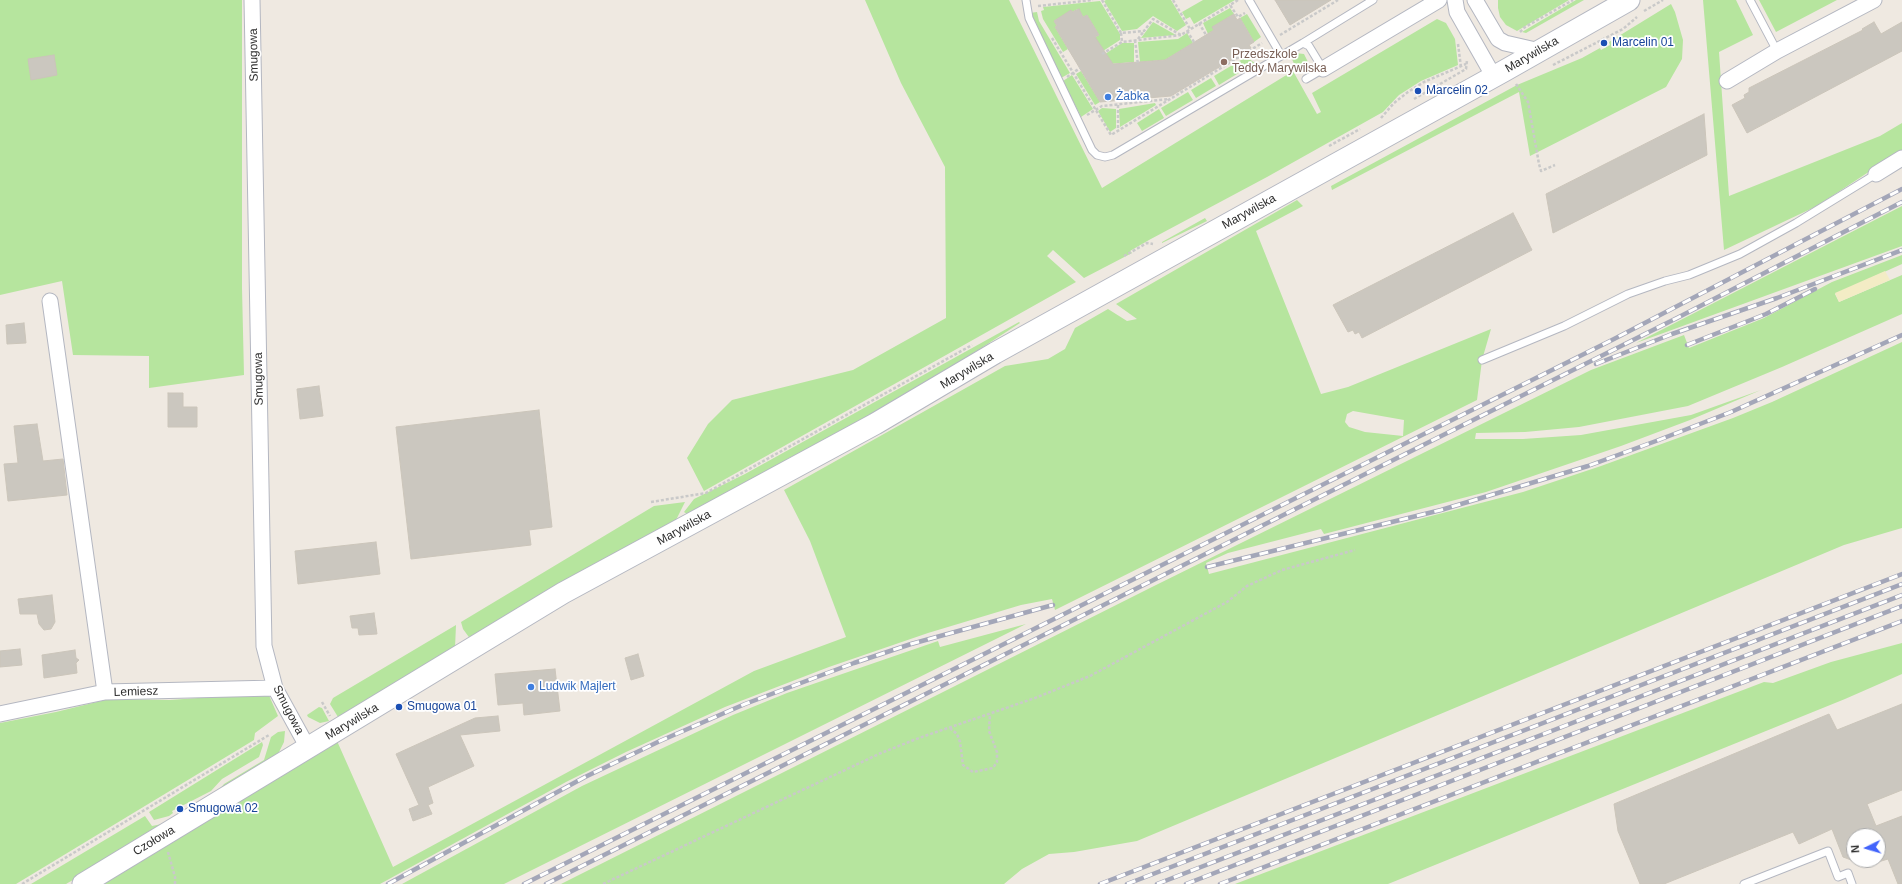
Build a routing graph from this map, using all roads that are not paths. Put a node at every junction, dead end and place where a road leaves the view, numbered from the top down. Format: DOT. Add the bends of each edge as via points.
graph roads {
  1 [pos="252,0"];
  2 [pos="1026,0"];
  3 [pos="1249,0"];
  4 [pos="1373,0"];
  5 [pos="1439,0"];
  6 [pos="1455,0"];
  7 [pos="1475,0"];
  8 [pos="1629,0"];
  9 [pos="1750,0"];
  10 [pos="1874,0"];
  11 [pos="1303,43"];
  12 [pos="1540,51"];
  13 [pos="1777,51"];
  14 [pos="1281,54"];
  15 [pos="1323,69"];
  16 [pos="1494,77"];
  17 [pos="1306,79"];
  18 [pos="1727,81"];
  19 [pos="1902,158"];
  20 [pos="1876,174"];
  21 [pos="50,301"];
  22 [pos="1482,360"];
  23 [pos="275,688"];
  24 [pos="105,692"];
  25 [pos="0,714"];
  26 [pos="308,748"];
  27 [pos="82,884"];
  28 [pos="1744,884"];
  29 [pos="1852,884"];
  1 -- 23 [label="street, Smugowa" via="264,646"];
  2 -- 14 [label="lane" via="1029,18 1092,150 1097,155 1109,156"];
  3 -- 14 [label="lane" via="1274,36"];
  4 -- 11 [label="lane"];
  5 -- 15 [label="street"];
  6 -- 16 [label="street" via="1457,12"];
  7 -- 12 [label="street" via="1498,39"];
  8 -- 12 [label="street, Marywilska"];
  9 -- 13 [label="lane"];
  10 -- 13 [label="street"];
  11 -- 14 [label="lane"];
  11 -- 15 [label="lane" via="1309,46"];
  12 -- 16 [label="street, Marywilska"];
  13 -- 18 [label="street"];
  15 -- 17 [label="lane"];
  16 -- 26 [label="street, Marywilska" via="1144,270 875,424 563,593"];
  19 -- 20 [label="street"];
  20 -- 22 [label="lane" via="1740,254 1689,275 1628,294 1564,326"];
  21 -- 24 [label="street"];
  23 -- 24 [label="street, Lemiesz"];
  23 -- 26 [label="street, Smugowa"];
  24 -- 25 [label="street, Lemiesz"];
  26 -- 27 [label="street, Czołowa"];
  28 -- 29 [label="lane" via="1828,851 1838,877 1848,873"];
}
